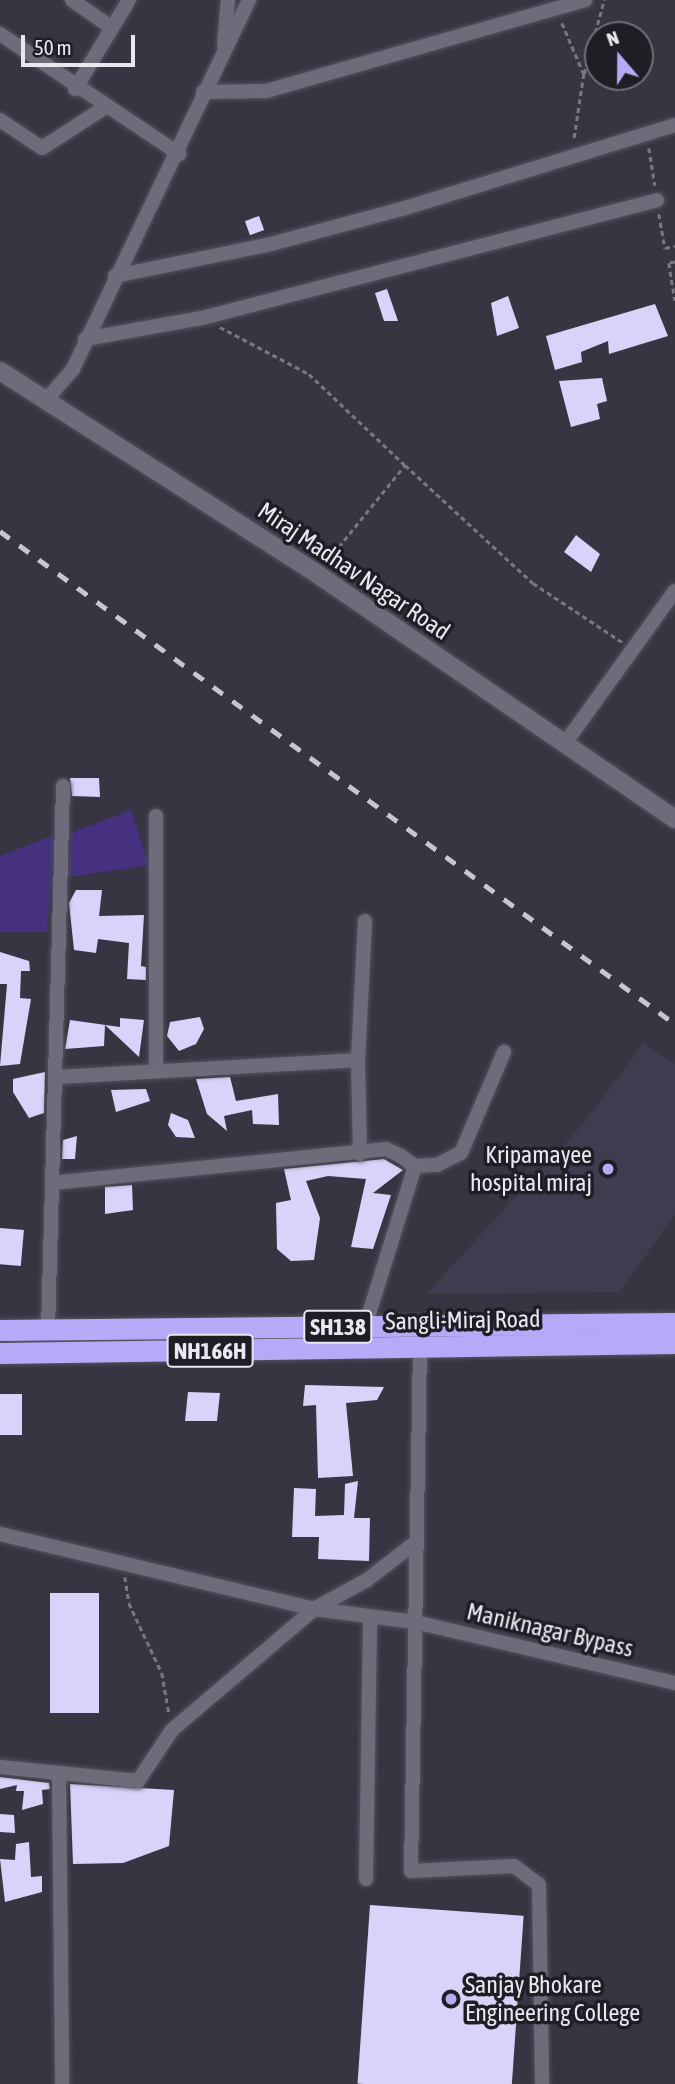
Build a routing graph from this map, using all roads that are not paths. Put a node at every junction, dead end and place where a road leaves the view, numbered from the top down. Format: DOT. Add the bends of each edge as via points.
graph roads {
  1 [pos="72,0"];
  2 [pos="129,0"];
  3 [pos="228,0"];
  4 [pos="249,0"];
  5 [pos="585,0"];
  6 [pos="112,28"];
  7 [pos="0,34"];
  8 [pos="223,53"];
  9 [pos="75,89"];
  10 [pos="203,92"];
  11 [pos="104,108"];
  12 [pos="0,120"];
  13 [pos="675,125"];
  14 [pos="179,154"];
  15 [pos="657,200"];
  16 [pos="115,276"];
  17 [pos="85,339"];
  18 [pos="0,371"];
  19 [pos="47,399"];
  20 [pos="675,591"];
  21 [pos="566,742"];
  22 [pos="63,786"];
  23 [pos="156,817"];
  24 [pos="675,819"];
  25 [pos="365,921"];
  26 [pos="504,1052"];
  27 [pos="358,1060"];
  28 [pos="156,1071"];
  29 [pos="55,1077"];
  30 [pos="360,1154"];
  31 [pos="415,1166"];
  32 [pos="52,1182"];
  33 [pos="675,1323"];
  34 [pos="365,1327"];
  35 [pos="0,1330"];
  36 [pos="48,1330"];
  37 [pos="675,1343"];
  38 [pos="420,1346"];
  39 [pos="0,1353"];
  40 [pos="0,1534"];
  41 [pos="416,1542"];
  42 [pos="314,1609"];
  43 [pos="370,1617"];
  44 [pos="415,1622"];
  45 [pos="675,1683"];
  46 [pos="0,1767"];
  47 [pos="59,1776"];
  48 [pos="366,1878"];
  49 [pos="62,2084"];
  50 [pos="542,2084"];
  1 -- 6 [label="street"];
  2 -- 6 [label="street"];
  3 -- 8 [label="street"];
  4 -- 8 [label="street"];
  5 -- 10 [label="street" via="400,49 266,91"];
  6 -- 9 [label="street"];
  7 -- 9 [label="street"];
  8 -- 10 [label="street"];
  9 -- 11 [label="street"];
  10 -- 14 [label="street"];
  11 -- 12 [label="street" via="42,148"];
  11 -- 14 [label="street"];
  13 -- 16 [label="street" via="572,153 402,209 271,244"];
  14 -- 16 [label="street"];
  15 -- 17 [label="street" via="202,318"];
  16 -- 17 [label="street"];
  17 -- 19 [label="street" via="73,369"];
  18 -- 19 [label="street, Miraj Madhav Nagar Road"];
  19 -- 21 [label="street, Miraj Madhav Nagar Road"];
  20 -- 21 [label="street"];
  21 -- 24 [label="street, Miraj Madhav Nagar Road"];
  22 -- 29 [label="street"];
  23 -- 28 [label="street"];
  25 -- 27 [label="street"];
  26 -- 31 [label="street" via="461,1153 437,1165"];
  27 -- 28 [label="street"];
  27 -- 30 [label="street"];
  28 -- 29 [label="street"];
  29 -- 32 [label="street"];
  30 -- 31 [label="street" via="386,1149"];
  30 -- 32 [label="street"];
  31 -- 34 [label="street"];
  32 -- 36 [label="street"];
  33 -- 34 [label="highway, Sangli-Miraj Road / SH138"];
  34 -- 36 [label="highway, Sangli-Miraj Road / SH138"];
  35 -- 36 [label="highway, Sangli-Miraj Road / SH138"];
  37 -- 38 [label="highway, Sangli-Miraj Road"];
  38 -- 39 [label="highway, Sangli-Miraj Road / NH166H"];
  38 -- 41 [label="street"];
  40 -- 42 [label="street"];
  41 -- 42 [label="street" via="367,1580"];
  41 -- 44 [label="street"];
  42 -- 43 [label="street"];
  42 -- 47 [label="street" via="172,1730 138,1781"];
  43 -- 44 [label="street, Maniknagar Bypass"];
  43 -- 48 [label="street"];
  44 -- 45 [label="street, Maniknagar Bypass"];
  44 -- 50 [label="street" via="411,1871 514,1866 539,1885"];
  46 -- 47 [label="street"];
  47 -- 49 [label="street"];
}
